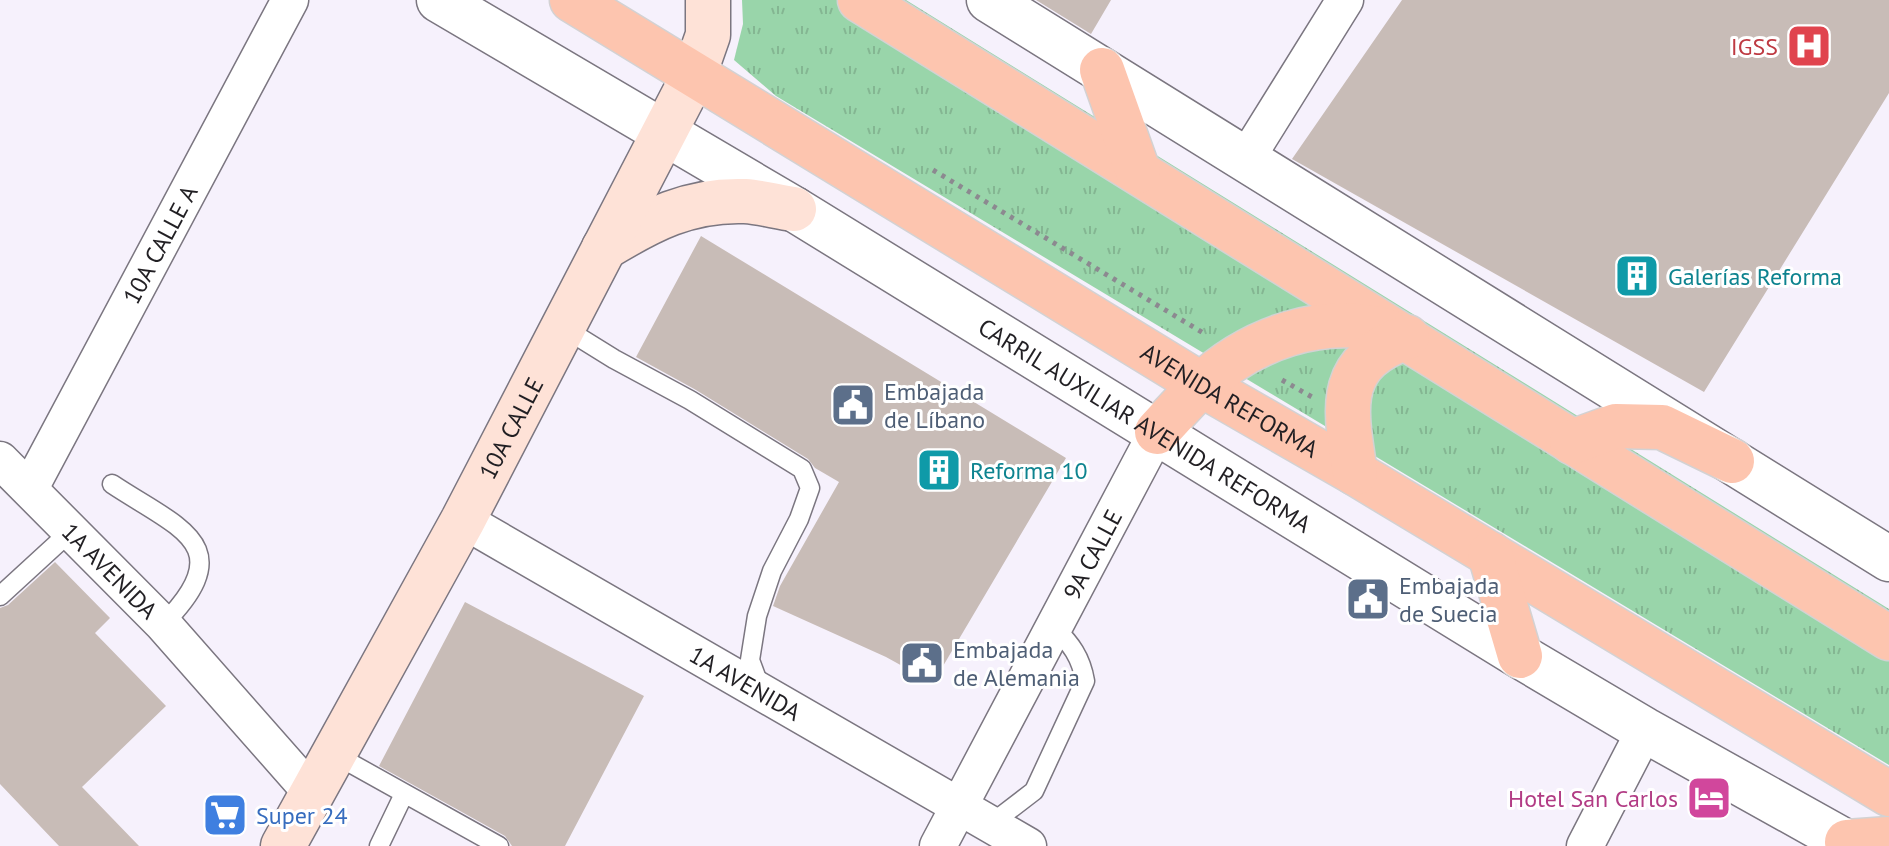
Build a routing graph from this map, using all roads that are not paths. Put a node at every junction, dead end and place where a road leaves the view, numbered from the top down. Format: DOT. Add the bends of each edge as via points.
graph roads {
  1 [pos="290,0"];
  2 [pos="439,0"];
  3 [pos="572,0"];
  4 [pos="708,0"];
  5 [pos="860,0"];
  6 [pos="989,0"];
  7 [pos="1345,0"];
  8 [pos="1102,70"];
  9 [pos="694,75"];
  10 [pos="663,131"];
  11 [pos="1246,159"];
  12 [pos="1138,171"];
  13 [pos="794,209"];
  14 [pos="604,248"];
  15 [pos="564,328"];
  16 [pos="1407,337"];
  17 [pos="1202,385"];
  18 [pos="1157,432"];
  19 [pos="1572,442"];
  20 [pos="0,460"];
  21 [pos="1732,461"];
  22 [pos="1355,473"];
  23 [pos="112,484"];
  24 [pos="30,488"];
  25 [pos="463,520"];
  26 [pos="72,530"];
  27 [pos="1490,554"];
  28 [pos="1889,559"];
  29 [pos="0,596"];
  30 [pos="163,624"];
  31 [pos="1054,627"];
  32 [pos="1889,638"];
  33 [pos="1520,656"];
  34 [pos="761,691"];
  35 [pos="1645,730"];
  36 [pos="334,754"];
  37 [pos="312,793"];
  38 [pos="404,794"];
  39 [pos="1889,794"];
  40 [pos="959,805"];
  41 [pos="991,824"];
  42 [pos="1863,842"];
  43 [pos="283,846"];
  44 [pos="379,846"];
  45 [pos="499,846"];
  46 [pos="938,846"];
  47 [pos="1028,846"];
  48 [pos="1585,846"];
  1 -- 24 [label="street, 10A CALLE A"];
  2 -- 10 [label="street, CARRIL AUXILIAR AVENIDA REFORMA"];
  3 -- 9 [label="main road, AVENIDA REFORMA"];
  4 -- 9 [label="main road, 10A CALLE" via="708,35"];
  5 -- 12 [label="main road"];
  6 -- 8 [label="street"];
  7 -- 11 [label="street"];
  8 -- 11 [label="street"];
  8 -- 12 [label="main road"];
  9 -- 10 [label="main road, 10A CALLE"];
  9 -- 17 [label="main road, AVENIDA REFORMA"];
  10 -- 13 [label="street, CARRIL AUXILIAR AVENIDA REFORMA"];
  10 -- 14 [label="main road, 10A CALLE"];
  11 -- 21 [label="street"];
  12 -- 16 [label="main road"];
  13 -- 14 [label="main road" via="744,201 695,205 647,221"];
  13 -- 18 [label="street, CARRIL AUXILIAR AVENIDA REFORMA"];
  14 -- 15 [label="main road, 10A CALLE"];
  15 -- 25 [label="main road, 10A CALLE"];
  15 -- 34 [label="lane" via="802,469 810,488 757,616 750,660"];
  16 -- 17 [label="main road" via="1373,327 1304,329 1241,355"];
  16 -- 19 [label="main road"];
  16 -- 22 [label="main road" via="1379,350 1351,387 1347,418"];
  17 -- 18 [label="main road"];
  17 -- 22 [label="main road, AVENIDA REFORMA"];
  18 -- 31 [label="street, 9A CALLE"];
  18 -- 33 [label="street, CARRIL AUXILIAR AVENIDA REFORMA"];
  19 -- 21 [label="main road" via="1616,426 1662,427"];
  19 -- 32 [label="main road"];
  20 -- 24 [label="street, 1A AVENIDA"];
  21 -- 28 [label="street"];
  22 -- 27 [label="main road, AVENIDA REFORMA"];
  23 -- 30 [label="lane" via="197,544 198,575"];
  24 -- 26 [label="street, 1A AVENIDA"];
  25 -- 34 [label="street, 1A AVENIDA"];
  25 -- 36 [label="main road, 10A CALLE"];
  26 -- 29 [label="lane"];
  26 -- 30 [label="street, 1A AVENIDA"];
  27 -- 33 [label="main road"];
  27 -- 39 [label="main road, AVENIDA REFORMA"];
  30 -- 37 [label="street, 1A AVENIDA"];
  31 -- 40 [label="street, 9A CALLE"];
  31 -- 41 [label="lane" via="1082,662 1085,681 1034,791"];
  33 -- 35 [label="street, CARRIL AUXILIAR AVENIDA REFORMA"];
  34 -- 40 [label="street, 1A AVENIDA"];
  35 -- 42 [label="street, CARRIL AUXILIAR AVENIDA REFORMA"];
  35 -- 48 [label="street"];
  36 -- 37 [label="main road, 10A CALLE"];
  36 -- 38 [label="lane"];
  37 -- 43 [label="main road, 10A CALLE"];
  38 -- 44 [label="lane"];
  38 -- 45 [label="lane"];
  40 -- 41 [label="street, 1A AVENIDA"];
  40 -- 46 [label="street, 9A CALLE"];
  41 -- 47 [label="street, 1A AVENIDA"];
}
